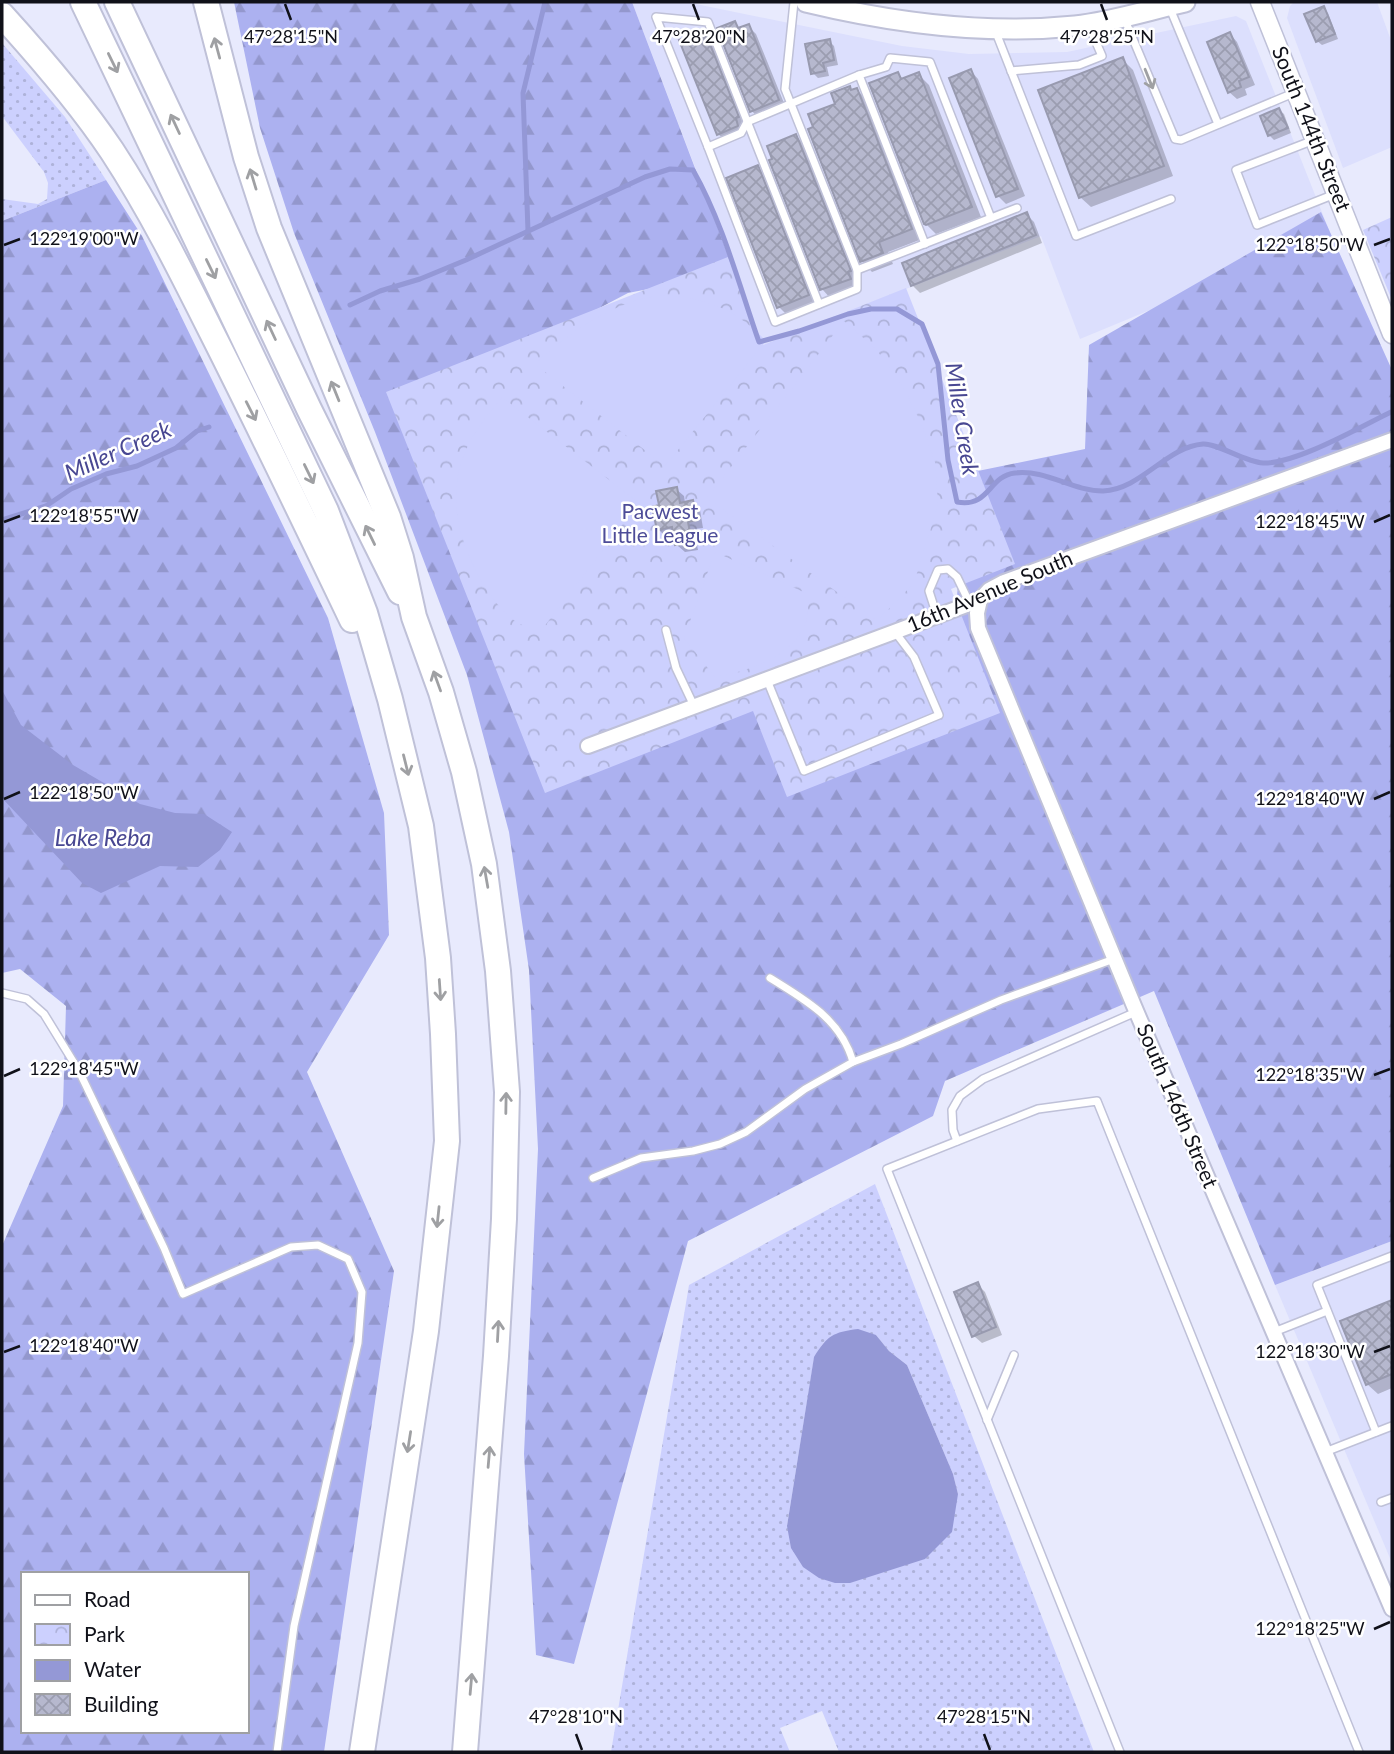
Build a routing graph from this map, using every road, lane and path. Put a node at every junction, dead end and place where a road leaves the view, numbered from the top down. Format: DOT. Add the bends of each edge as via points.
graph roads {
  1 [pos="83,2"];
  2 [pos="117,2"];
  3 [pos="206,2"];
  4 [pos="793,2"];
  5 [pos="806,2"];
  6 [pos="1260,2"];
  7 [pos="1176,3"];
  8 [pos="2,15"];
  9 [pos="1123,16"];
  10 [pos="1088,24"];
  11 [pos="995,30"];
  12 [pos="1011,71"];
  13 [pos="859,75"];
  14 [pos="1296,92"];
  15 [pos="791,103"];
  16 [pos="747,122"];
  17 [pos="1217,124"];
  18 [pos="1315,139"];
  19 [pos="708,147"];
  20 [pos="1336,194"];
  21 [pos="1171,199"];
  22 [pos="1017,208"];
  23 [pos="991,218"];
  24 [pos="925,244"];
  25 [pos="857,270"];
  26 [pos="820,304"];
  27 [pos="1392,334"];
  28 [pos="1392,440"];
  29 [pos="975,602"];
  30 [pos="937,616"];
  31 [pos="414,617"];
  32 [pos="666,630"];
  33 [pos="894,632"];
  34 [pos="766,679"];
  35 [pos="390,699"];
  36 [pos="694,706"];
  37 [pos="588,746"];
  38 [pos="1115,958"];
  39 [pos="770,978"];
  40 [pos="2,993"];
  41 [pos="1137,1011"];
  42 [pos="853,1062"];
  43 [pos="957,1141"];
  44 [pos="593,1178"];
  45 [pos="1392,1256"];
  46 [pos="1327,1311"];
  47 [pos="1274,1332"];
  48 [pos="1014,1355"];
  49 [pos="987,1420"];
  50 [pos="1392,1426"];
  51 [pos="1376,1432"];
  52 [pos="1325,1452"];
  53 [pos="1392,1498"];
  54 [pos="1381,1502"];
  55 [pos="1391,1605"];
  56 [pos="278,1752"];
  57 [pos="362,1752"];
  58 [pos="465,1752"];
  59 [pos="1120,1752"];
  60 [pos="1359,1752"];
  1 -- 35 [label="highway, one-way" via="326,511 365,613"];
  31 -- 2 [label="highway, one-way" via="309,409"];
  31 -- 3 [label="highway, one-way" via="388,517 269,228"];
  4 -- 15 [label="lane" via="785,89"];
  5 -- 11 [label="main road" via="858,14"];
  6 -- 14 [label="street, South 144th Street"];
  7 -- 9 [label="main road"];
  7 -- 17 [label="lane"];
  8 -- 35 [label="highway, one-way" via="78,105 141,198 262,431"];
  9 -- 10 [label="main road"];
  9 -- 17 [label="lane, one-way" via="1173,138 1181,140"];
  10 -- 11 [label="main road"];
  10 -- 12 [label="lane" via="1102,56 1079,65"];
  11 -- 12 [label="lane"];
  12 -- 21 [label="lane" via="1076,236"];
  13 -- 15 [label="lane"];
  13 -- 23 [label="lane" via="886,66 890,58 930,62"];
  13 -- 24 [label="lane"];
  14 -- 17 [label="lane"];
  14 -- 18 [label="street, South 144th Street"];
  15 -- 16 [label="lane"];
  15 -- 25 [label="lane"];
  16 -- 19 [label="lane" via="741,133"];
  16 -- 19 [label="lane" via="708,22 656,17"];
  16 -- 26 [label="lane"];
  18 -- 20 [label="street, South 144th Street"];
  18 -- 20 [label="lane" via="1236,170 1257,225"];
  19 -- 26 [label="lane" via="775,322"];
  20 -- 27 [label="street, South 144th Street"];
  22 -- 23 [label="lane"];
  23 -- 24 [label="lane"];
  24 -- 25 [label="lane"];
  25 -- 26 [label="lane" via="857,289"];
  28 -- 29 [label="street, 16th Avenue South" via="1004,582"];
  29 -- 30 [label="street, 16th Avenue South"];
  29 -- 30 [label="lane" via="948,569 938,570 929,590"];
  29 -- 38 [label="street, South 146th Street" via="978,628"];
  30 -- 33 [label="street, 16th Avenue South"];
  58 -- 31 [label="highway, one-way" via="496,1356 507,1092 484,864 464,772"];
  32 -- 36 [label="lane" via="676,668"];
  33 -- 34 [label="street, 16th Avenue South"];
  33 -- 34 [label="lane" via="914,657 939,715 804,771"];
  34 -- 36 [label="street, 16th Avenue South"];
  35 -- 57 [label="highway, one-way" via="425,852 438,958 446,1141 426,1331"];
  36 -- 37 [label="street, 16th Avenue South"];
  38 -- 41 [label="street, South 146th Street"];
  38 -- 42 [label="lane"];
  39 -- 42 [label="lane" via="830,1020 848,1044"];
  40 -- 56 [label="lane" via="27,999 44,1014 79,1071 183,1294 291,1247 318,1245 348,1259 359,1283 358,1343 294,1626"];
  41 -- 43 [label="lane" via="1026,1060 960,1096 952,1110"];
  41 -- 47 [label="street, South 146th Street"];
  42 -- 44 [label="lane" via="720,1144 641,1158"];
  43 -- 49 [label="lane" via="887,1169"];
  43 -- 60 [label="lane" via="1038,1109 1097,1101"];
  45 -- 46 [label="lane" via="1317,1285"];
  46 -- 47 [label="lane"];
  46 -- 51 [label="lane"];
  47 -- 52 [label="street, South 146th Street"];
  48 -- 49 [label="lane"];
  49 -- 59 [label="lane"];
  50 -- 51 [label="lane"];
  51 -- 52 [label="lane"];
  52 -- 55 [label="street, South 146th Street"];
  53 -- 54 [label="lane"];
}
